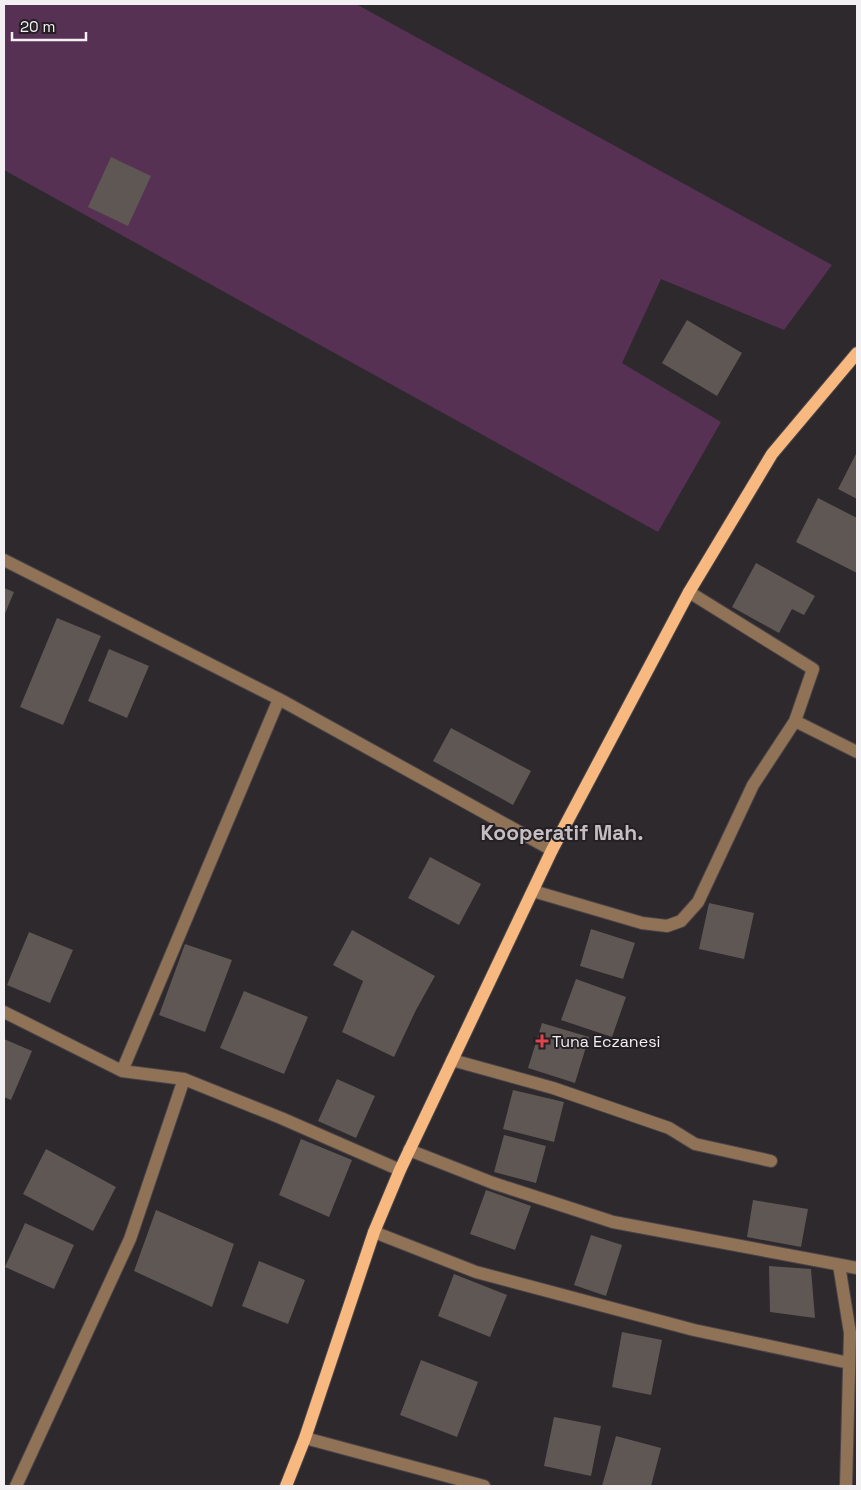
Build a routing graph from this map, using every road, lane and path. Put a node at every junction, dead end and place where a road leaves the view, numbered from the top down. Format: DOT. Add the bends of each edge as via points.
graph roads {
  1 [pos="857,353"];
  2 [pos="4,560"];
  3 [pos="689,592"];
  4 [pos="279,699"];
  5 [pos="795,722"];
  6 [pos="857,752"];
  7 [pos="552,850"];
  8 [pos="533,891"];
  9 [pos="4,1012"];
  10 [pos="452,1060"];
  11 [pos="122,1071"];
  12 [pos="184,1079"];
  13 [pos="409,1150"];
  14 [pos="771,1161"];
  15 [pos="400,1170"];
  16 [pos="374,1232"];
  17 [pos="839,1265"];
  18 [pos="857,1268"];
  19 [pos="849,1363"];
  20 [pos="305,1438"];
  21 [pos="16,1486"];
  22 [pos="286,1486"];
  23 [pos="484,1486"];
  24 [pos="846,1486"];
  1 -- 3 [label="main road" via="772,454"];
  2 -- 4 [label="street"];
  3 -- 5 [label="street" via="813,669"];
  3 -- 7 [label="main road"];
  4 -- 7 [label="street"];
  4 -- 11 [label="street"];
  5 -- 6 [label="street"];
  5 -- 8 [label="street" via="753,785 698,902 681,921 667,926 642,924"];
  7 -- 8 [label="main road"];
  8 -- 10 [label="main road"];
  9 -- 11 [label="street"];
  10 -- 13 [label="main road"];
  10 -- 14 [label="street" via="553,1088 660,1124 695,1144"];
  11 -- 12 [label="street"];
  12 -- 15 [label="street"];
  12 -- 21 [label="street" via="130,1239"];
  13 -- 15 [label="main road"];
  13 -- 17 [label="street" via="494,1183 613,1222"];
  15 -- 16 [label="main road"];
  16 -- 19 [label="street" via="476,1272 694,1330"];
  16 -- 20 [label="main road"];
  17 -- 18 [label="street"];
  17 -- 19 [label="street" via="850,1333"];
  19 -- 24 [label="street"];
  20 -- 22 [label="main road"];
  20 -- 23 [label="street"];
}
